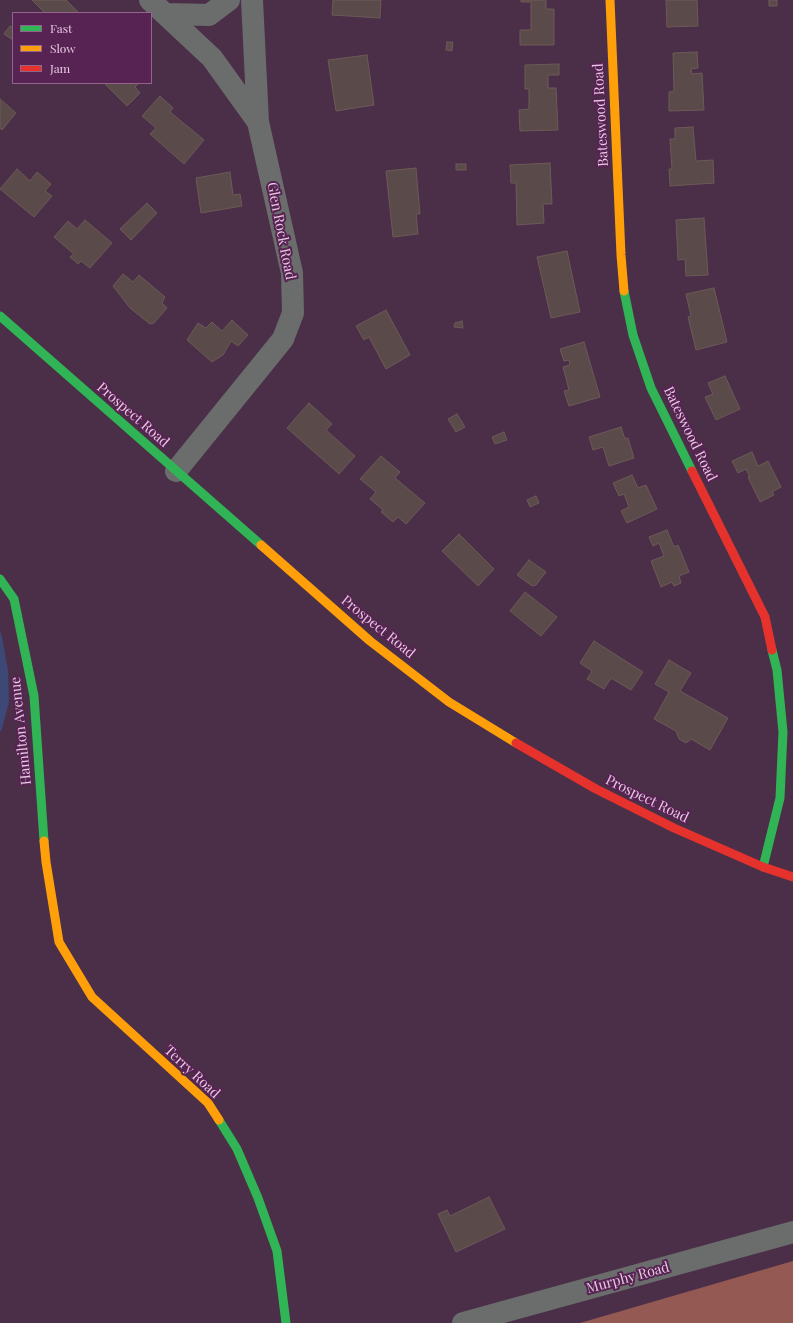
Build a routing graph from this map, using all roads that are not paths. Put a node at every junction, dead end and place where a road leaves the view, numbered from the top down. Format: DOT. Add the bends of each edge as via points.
graph roads {
  1 [pos="229,0"];
  2 [pos="252,0"];
  3 [pos="610,0"];
  4 [pos="158,7"];
  5 [pos="258,122"];
  6 [pos="0,316"];
  7 [pos="176,471"];
  8 [pos="0,580"];
  9 [pos="46,862"];
  10 [pos="763,867"];
  11 [pos="793,877"];
  12 [pos="793,1232"];
  13 [pos="286,1323"];
  14 [pos="463,1323"];
  1 -- 4 [label="street" via="209,15"];
  2 -- 5 [label="street, Glen Rock Road"];
  3 -- 10 [label="street, Bateswood Road" via="621,255 633,335 651,388 765,617 777,670 784,732 780,798"];
  4 -- 5 [label="street" via="212,58"];
  5 -- 7 [label="street, Glen Rock Road" via="292,273 293,313 283,339"];
  6 -- 7 [label="street, Prospect Road"];
  7 -- 10 [label="street, Prospect Road" via="370,641 449,702 596,789 674,828"];
  8 -- 9 [label="street, Hamilton Avenue" via="14,599 34,696"];
  9 -- 13 [label="street, Terry Road" via="58,942 92,997 208,1103 237,1149 277,1251"];
  10 -- 11 [label="street, Prospect Road"];
  12 -- 14 [label="street, Murphy Road"];
}
